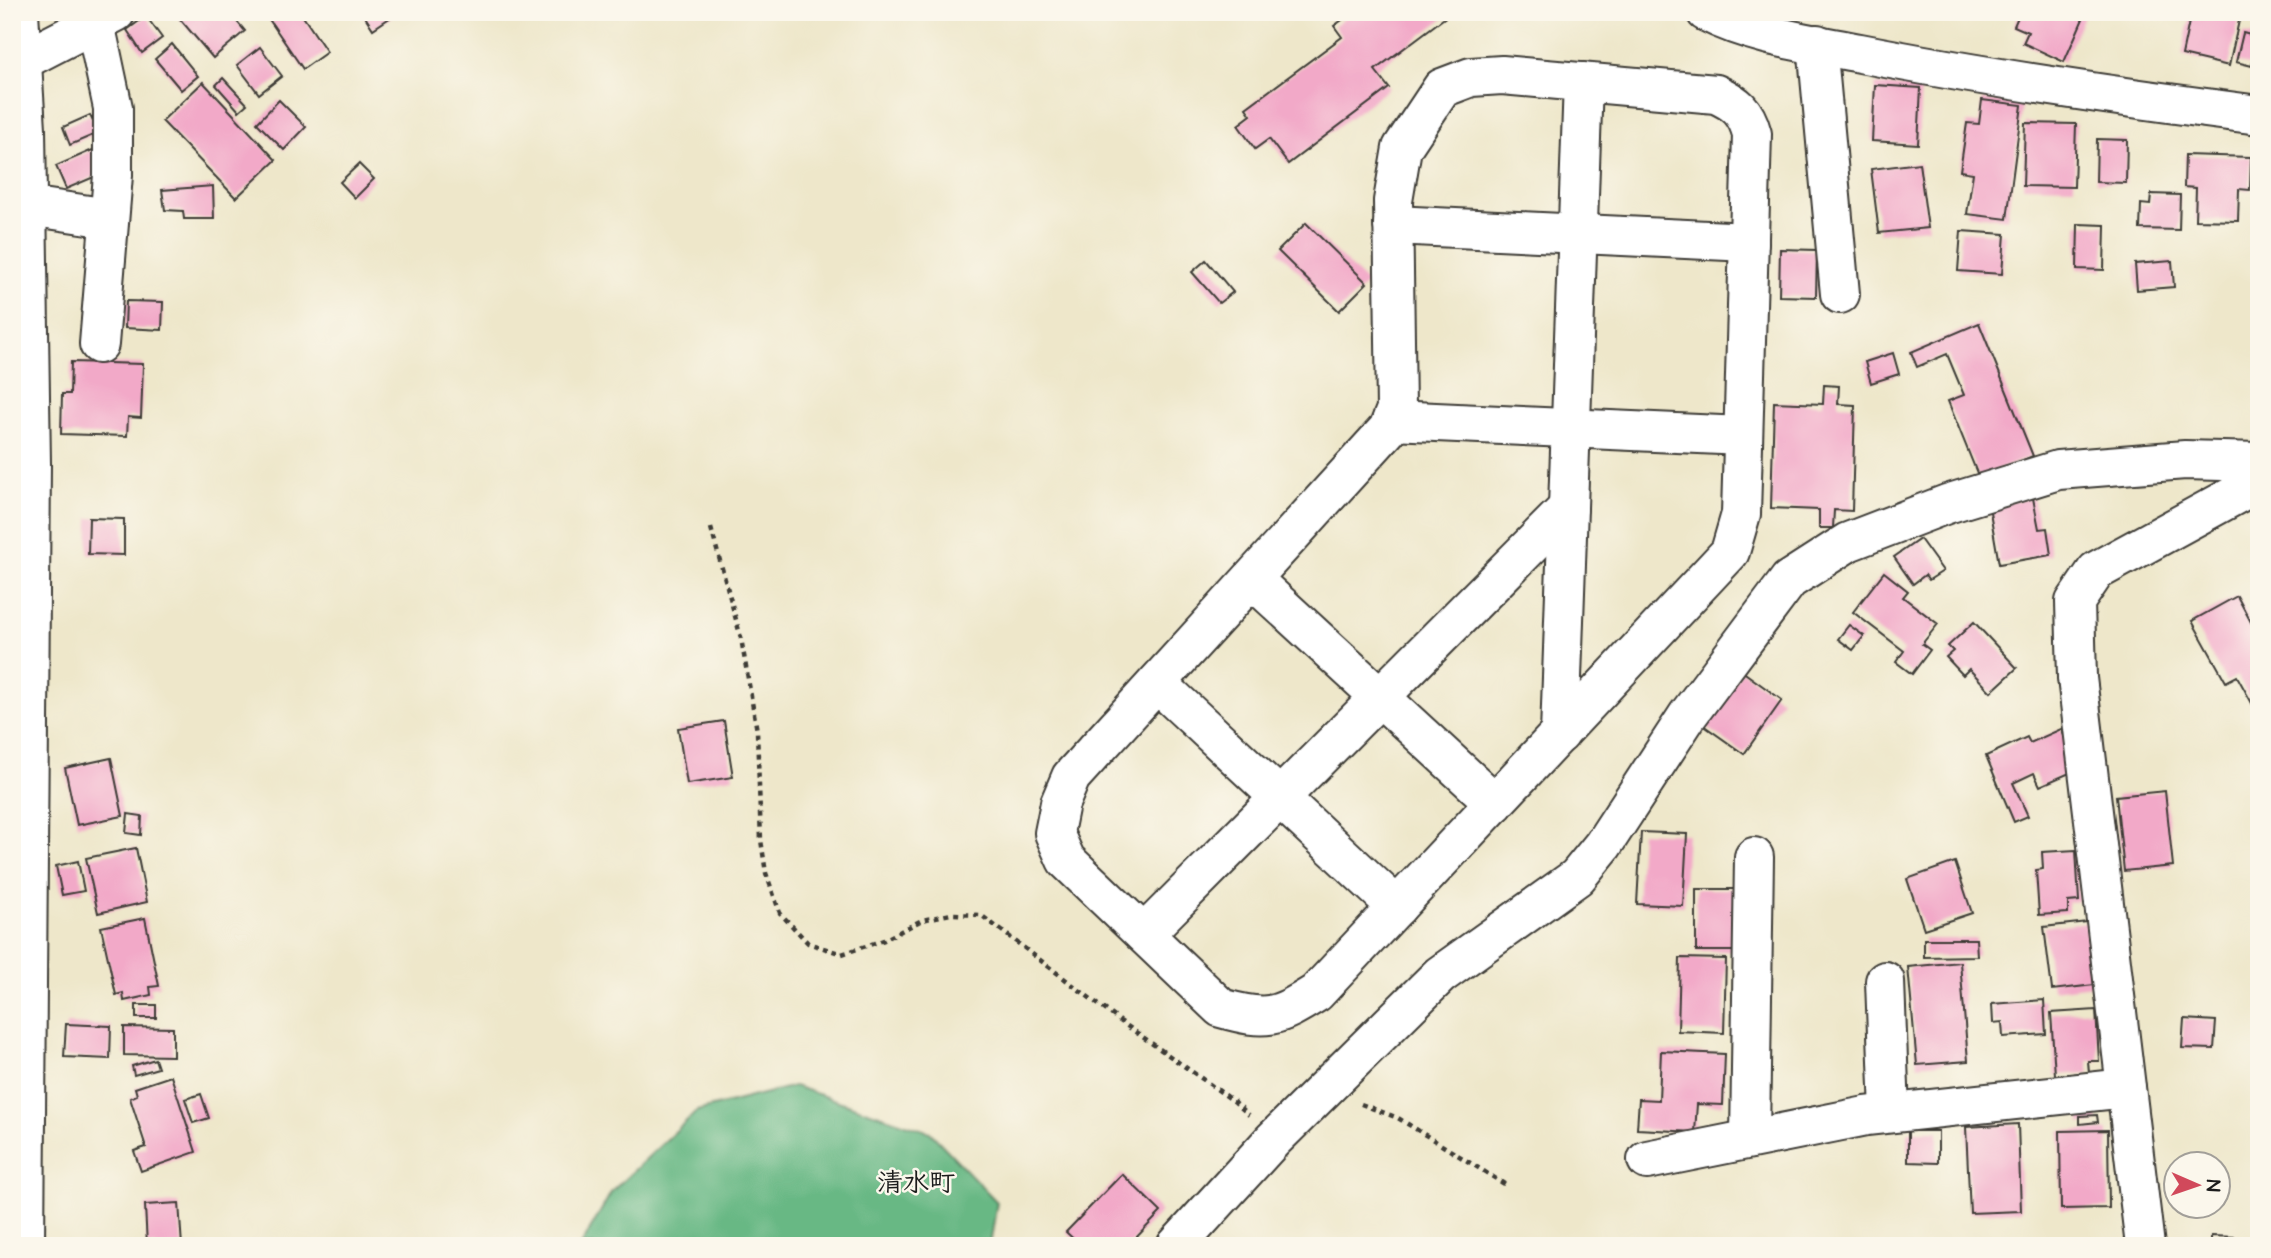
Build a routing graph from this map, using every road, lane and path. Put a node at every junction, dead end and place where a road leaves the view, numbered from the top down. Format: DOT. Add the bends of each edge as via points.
graph roads {
  1 [pos="19,12"];
  2 [pos="1706,12"];
  3 [pos="105,18"];
  4 [pos="1817,44"];
  5 [pos="23,60"];
  6 [pos="1583,82"];
  7 [pos="2259,115"];
  8 [pos="22,193"];
  9 [pos="109,218"];
  10 [pos="1393,225"];
  11 [pos="1577,233"];
  12 [pos="1749,242"];
  13 [pos="1840,294"];
  14 [pos="99,344"];
  15 [pos="21,403"];
  16 [pos="1392,420"];
  17 [pos="1570,428"];
  18 [pos="1743,436"];
  19 [pos="2259,462"];
  20 [pos="2259,482"];
  21 [pos="1568,508"];
  22 [pos="711,528"];
  23 [pos="1252,579"];
  24 [pos="1157,683"];
  25 [pos="1379,696"];
  26 [pos="1560,734"];
  27 [pos="1280,797"];
  28 [pos="1495,803"];
  29 [pos="1754,857"];
  30 [pos="1396,907"];
  31 [pos="1144,934"];
  32 [pos="1885,981"];
  33 [pos="2126,1088"];
  34 [pos="1324,1090"];
  35 [pos="1890,1113"];
  36 [pos="1750,1139"];
  37 [pos="1273,1140"];
  38 [pos="1647,1160"];
  39 [pos="1506,1185"];
  40 [pos="25,1246"];
  41 [pos="1176,1246"];
  42 [pos="2146,1246"];
  1 -- 5 [label="street"];
  2 -- 4 [label="street"];
  3 -- 5 [label="street"];
  3 -- 9 [label="street" via="113,108"];
  4 -- 7 [label="street" via="2084,92"];
  4 -- 13 [label="street"];
  5 -- 8 [label="street"];
  6 -- 10 [label="street" via="1502,75 1471,77 1442,88 1402,148"];
  6 -- 11 [label="street"];
  6 -- 12 [label="street" via="1716,94 1735,103 1746,114 1752,134"];
  8 -- 9 [label="street"];
  8 -- 15 [label="street"];
  9 -- 14 [label="street"];
  10 -- 11 [label="street"];
  10 -- 16 [label="street" via="1396,409"];
  11 -- 12 [label="street"];
  11 -- 17 [label="street"];
  12 -- 18 [label="street"];
  15 -- 40 [label="street"];
  16 -- 17 [label="street"];
  16 -- 23 [label="street"];
  17 -- 18 [label="street"];
  17 -- 21 [label="street"];
  18 -- 26 [label="street" via="1741,514 1730,552"];
  19 -- 34 [label="street" via="2185,460 2058,470 1947,504 1848,542 1789,580 1688,715 1577,877 1440,975"];
  20 -- 33 [label="street" via="2096,570 2075,602 2077,678"];
  21 -- 25 [label="street"];
  21 -- 26 [label="street"];
  22 -- 37 [label="path" via="741,638 757,731 761,839 766,873 780,913 808,943 842,954 884,940 922,920 951,914 981,915 1235,1101"];
  23 -- 24 [label="street"];
  23 -- 25 [label="street"];
  24 -- 27 [label="street"];
  24 -- 31 [label="street" via="1071,777 1054,833 1066,860"];
  25 -- 27 [label="street"];
  25 -- 28 [label="street"];
  26 -- 28 [label="street"];
  27 -- 30 [label="street"];
  27 -- 31 [label="street"];
  28 -- 30 [label="street"];
  29 -- 36 [label="street"];
  30 -- 31 [label="street" via="1316,993 1283,1013 1254,1017 1221,1009"];
  32 -- 35 [label="street"];
  33 -- 35 [label="street"];
  33 -- 42 [label="street"];
  34 -- 37 [label="street"];
  34 -- 39 [label="path" via="1398,1118"];
  35 -- 36 [label="street"];
  36 -- 38 [label="street"];
  37 -- 41 [label="street"];
}
